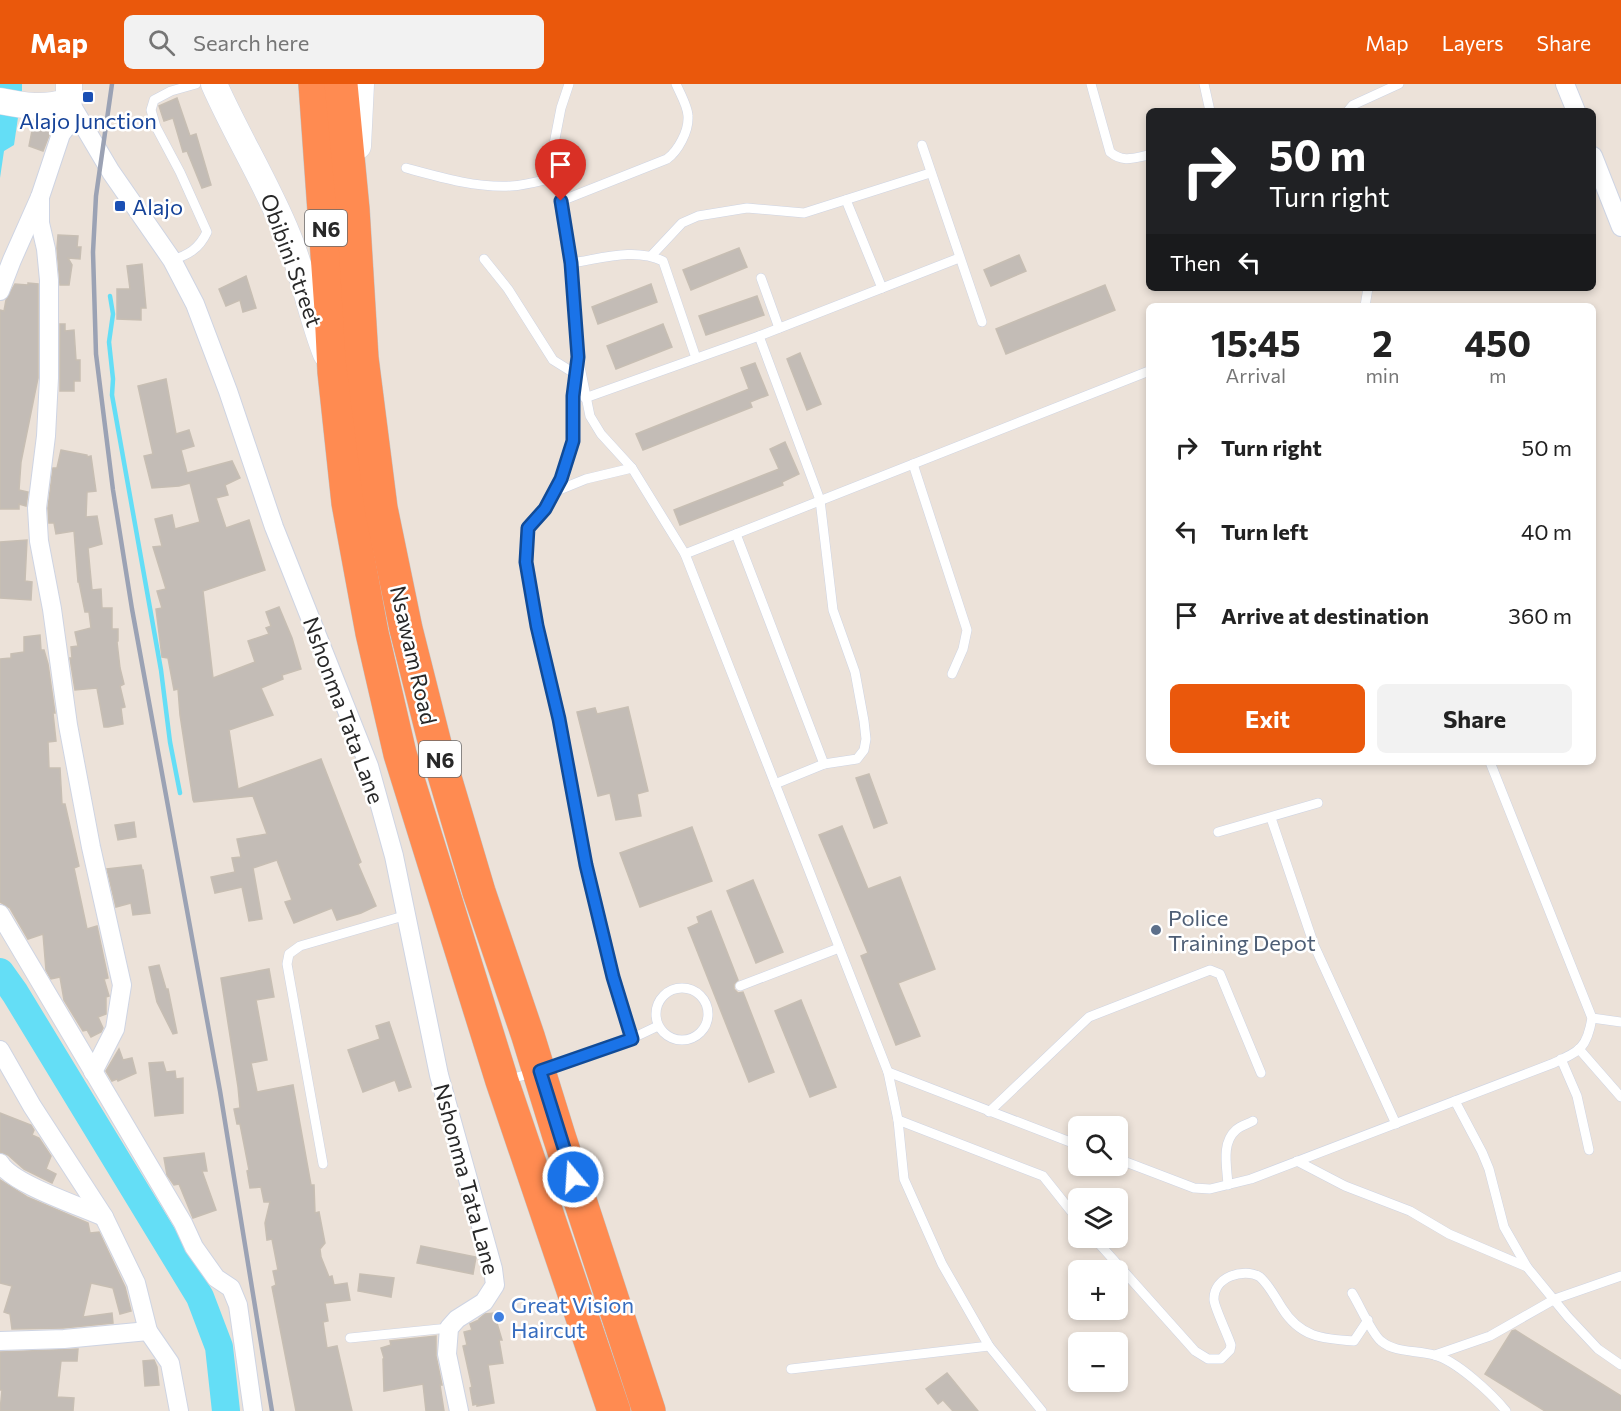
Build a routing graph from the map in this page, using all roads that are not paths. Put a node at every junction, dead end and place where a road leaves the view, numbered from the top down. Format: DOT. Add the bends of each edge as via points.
graph roads {
  1 [pos="196,84"];
  2 [pos="214,84"];
  3 [pos="315,84"];
  4 [pos="341,84"];
  5 [pos="360,84"];
  6 [pos="569,84"];
  7 [pos="676,84"];
  8 [pos="1091,84"];
  9 [pos="1204,84"];
  10 [pos="1399,84"];
  11 [pos="1565,84"];
  12 [pos="0,101"];
  13 [pos="72,101"];
  14 [pos="1209,108"];
  15 [pos="1350,108"];
  16 [pos="1575,108"];
  17 [pos="922,145"];
  18 [pos="1146,156"];
  19 [pos="1596,164"];
  20 [pos="406,168"];
  21 [pos="930,173"];
  22 [pos="557,177"];
  23 [pos="40,197"];
  24 [pos="846,200"];
  25 [pos="561,201"];
  26 [pos="353,209"];
  27 [pos="1621,227"];
  28 [pos="652,255"];
  29 [pos="959,258"];
  30 [pos="484,259"];
  31 [pos="172,260"];
  32 [pos="571,263"];
  33 [pos="761,278"];
  34 [pos="882,288"];
  35 [pos="0,291"];
  36 [pos="982,322"];
  37 [pos="779,328"];
  38 [pos="759,336"];
  39 [pos="578,357"];
  40 [pos="696,358"];
  41 [pos="334,372"];
  42 [pos="1146,372"];
  43 [pos="577,375"];
  44 [pos="585,398"];
  45 [pos="913,464"];
  46 [pos="632,468"];
  47 [pos="554,492"];
  48 [pos="820,501"];
  49 [pos="736,534"];
  50 [pos="685,554"];
  51 [pos="952,674"];
  52 [pos="824,764"];
  53 [pos="1491,765"];
  54 [pos="775,784"];
  55 [pos="1318,803"];
  56 [pos="1271,818"];
  57 [pos="1218,832"];
  58 [pos="0,914"];
  59 [pos="407,915"];
  60 [pos="839,948"];
  61 [pos="740,986"];
  62 [pos="715,995"];
  63 [pos="704,1000"];
  64 [pos="1592,1018"];
  65 [pos="1621,1022"];
  66 [pos="658,1026"];
  67 [pos="632,1039"];
  68 [pos="1579,1049"];
  69 [pos="0,1050"];
  70 [pos="1561,1059"];
  71 [pos="540,1071"];
  72 [pos="93,1072"];
  73 [pos="888,1072"];
  74 [pos="1262,1073"];
  75 [pos="502,1082"];
  76 [pos="1621,1097"];
  77 [pos="1455,1101"];
  78 [pos="988,1112"];
  79 [pos="898,1120"];
  80 [pos="1253,1121"];
  81 [pos="1395,1124"];
  82 [pos="1068,1141"];
  83 [pos="1588,1150"];
  84 [pos="1297,1161"];
  85 [pos="0,1163"];
  86 [pos="1128,1163"];
  87 [pos="323,1164"];
  88 [pos="1228,1185"];
  89 [pos="1068,1207"];
  90 [pos="104,1217"];
  91 [pos="1103,1248"];
  92 [pos="1527,1268"];
  93 [pos="1621,1276"];
  94 [pos="1352,1293"];
  95 [pos="1555,1299"];
  96 [pos="1368,1320"];
  97 [pos="448,1328"];
  98 [pos="148,1331"];
  99 [pos="350,1338"];
  100 [pos="0,1341"];
  101 [pos="989,1346"];
  102 [pos="1435,1355"];
  103 [pos="1621,1365"];
  104 [pos="791,1369"];
  105 [pos="179,1411"];
  106 [pos="253,1411"];
  107 [pos="459,1411"];
  108 [pos="614,1411"];
  109 [pos="649,1411"];
  110 [pos="1042,1411"];
  111 [pos="1506,1411"];
  1 -- 31 [label="lane" via="154,100 151,110 207,232 202,243 189,254"];
  2 -- 41 [label="street, Obibini Street" via="289,239"];
  3 -- 41 [label="highway, Nsawam Road / N6"];
  4 -- 26 [label="highway, Nsawam Road / N6"];
  5 -- 26 [label="street"];
  6 -- 22 [label="lane" via="553,149"];
  7 -- 25 [label="lane" via="688,116 675,153"];
  8 -- 18 [label="lane" via="1110,152 1126,160"];
  9 -- 14 [label="lane"];
  10 -- 15 [label="lane"];
  11 -- 16 [label="street"];
  12 -- 13 [label="street" via="27,107"];
  13 -- 23 [label="street" via="71,120 61,134"];
  13 -- 31 [label="street, Nshonma Tata Lane" via="122,189"];
  17 -- 21 [label="lane"];
  19 -- 27 [label="street"];
  20 -- 22 [label="lane" via="480,184 512,186"];
  21 -- 24 [label="lane"];
  21 -- 29 [label="lane"];
  22 -- 25 [label="lane"];
  23 -- 35 [label="street"];
  23 -- 72 [label="street" via="49,280 49,378 36,508 39,541 68,725 122,985 115,1029"];
  24 -- 28 [label="lane" via="804,213 747,208 698,216 682,223"];
  24 -- 34 [label="lane"];
  25 -- 32 [label="lane"];
  26 -- 71 [label="highway, Nsawam Road / N6" via="362,358 381,508 406,628 472,869"];
  28 -- 32 [label="lane"];
  28 -- 40 [label="lane" via="663,261"];
  29 -- 34 [label="lane"];
  29 -- 36 [label="lane"];
  30 -- 43 [label="lane" via="553,360"];
  31 -- 59 [label="street, Nshonma Tata Lane" via="195,304 274,527 369,766"];
  32 -- 39 [label="lane"];
  33 -- 37 [label="lane"];
  34 -- 37 [label="lane"];
  37 -- 38 [label="lane"];
  38 -- 40 [label="lane"];
  38 -- 48 [label="lane"];
  39 -- 43 [label="lane"];
  39 -- 44 [label="lane"];
  40 -- 44 [label="lane"];
  41 -- 75 [label="highway, Nsawam Road / N6" via="348,504 400,754"];
  42 -- 45 [label="lane"];
  43 -- 47 [label="lane" via="573,441"];
  44 -- 46 [label="lane" via="590,416 602,434"];
  45 -- 48 [label="lane"];
  45 -- 51 [label="lane" via="966,630 963,650"];
  46 -- 47 [label="lane" via="586,479"];
  46 -- 50 [label="lane"];
  47 -- 67 [label="lane" via="528,528 526,562 586,865"];
  48 -- 49 [label="lane"];
  48 -- 52 [label="lane" via="833,610 855,672 866,739 857,759"];
  49 -- 50 [label="lane"];
  49 -- 52 [label="lane"];
  50 -- 54 [label="lane"];
  52 -- 54 [label="lane"];
  53 -- 64 [label="lane"];
  54 -- 60 [label="lane"];
  55 -- 56 [label="lane"];
  56 -- 57 [label="lane"];
  56 -- 81 [label="lane" via="1314,945"];
  58 -- 72 [label="street"];
  59 -- 87 [label="lane" via="300,946 289,954 287,964"];
  59 -- 97 [label="street, Nshonma Tata Lane" via="439,1075 495,1285 484,1302"];
  60 -- 61 [label="lane"];
  60 -- 73 [label="lane"];
  62 -- 63 [label="lane"];
  63 -- 66 [label="lane" via="685,988 673,989 657,1004"];
  63 -- 66 [label="lane" via="709,1014 705,1027 695,1038 681,1041 668,1037"];
  64 -- 65 [label="lane"];
  64 -- 68 [label="lane" via="1589,1036"];
  66 -- 67 [label="lane"];
  67 -- 71 [label="lane"];
  68 -- 70 [label="lane"];
  68 -- 76 [label="lane"];
  69 -- 90 [label="street"];
  70 -- 77 [label="lane"];
  70 -- 83 [label="lane" via="1577,1096"];
  71 -- 75 [label="lane"];
  71 -- 109 [label="highway, Nsawam Road / N6"];
  72 -- 106 [label="street" via="194,1246 216,1278 231,1288 238,1305"];
  73 -- 78 [label="lane"];
  73 -- 79 [label="lane"];
  74 -- 78 [label="lane" via="1220,974 1210,970 1089,1017"];
  75 -- 108 [label="highway, Nsawam Road / N6"];
  77 -- 81 [label="lane"];
  77 -- 92 [label="lane" via="1489,1169 1504,1227"];
  78 -- 82 [label="lane"];
  79 -- 89 [label="lane" via="1043,1176"];
  79 -- 101 [label="lane" via="904,1179 942,1264"];
  80 -- 88 [label="lane" via="1236,1130 1228,1140"];
  81 -- 84 [label="lane"];
  84 -- 88 [label="lane"];
  84 -- 92 [label="lane"];
  85 -- 90 [label="street" via="24,1182"];
  86 -- 88 [label="lane" via="1194,1188"];
  90 -- 98 [label="street" via="136,1283"];
  91 -- 96 [label="lane" via="1195,1351 1208,1359 1221,1359 1230,1350 1214,1300 1219,1285 1240,1273 1260,1276 1288,1317 1305,1333 1328,1340 1354,1341"];
  92 -- 95 [label="lane"];
  93 -- 95 [label="lane"];
  94 -- 96 [label="lane"];
  95 -- 102 [label="lane" via="1490,1336"];
  95 -- 103 [label="lane" via="1598,1349"];
  96 -- 102 [label="lane" via="1379,1340 1392,1347"];
  97 -- 99 [label="lane"];
  97 -- 107 [label="street" via="447,1354"];
  98 -- 100 [label="street"];
  98 -- 105 [label="street" via="170,1363"];
  101 -- 104 [label="lane"];
  101 -- 110 [label="lane"];
  102 -- 111 [label="lane" via="1449,1360 1495,1397"];
}
